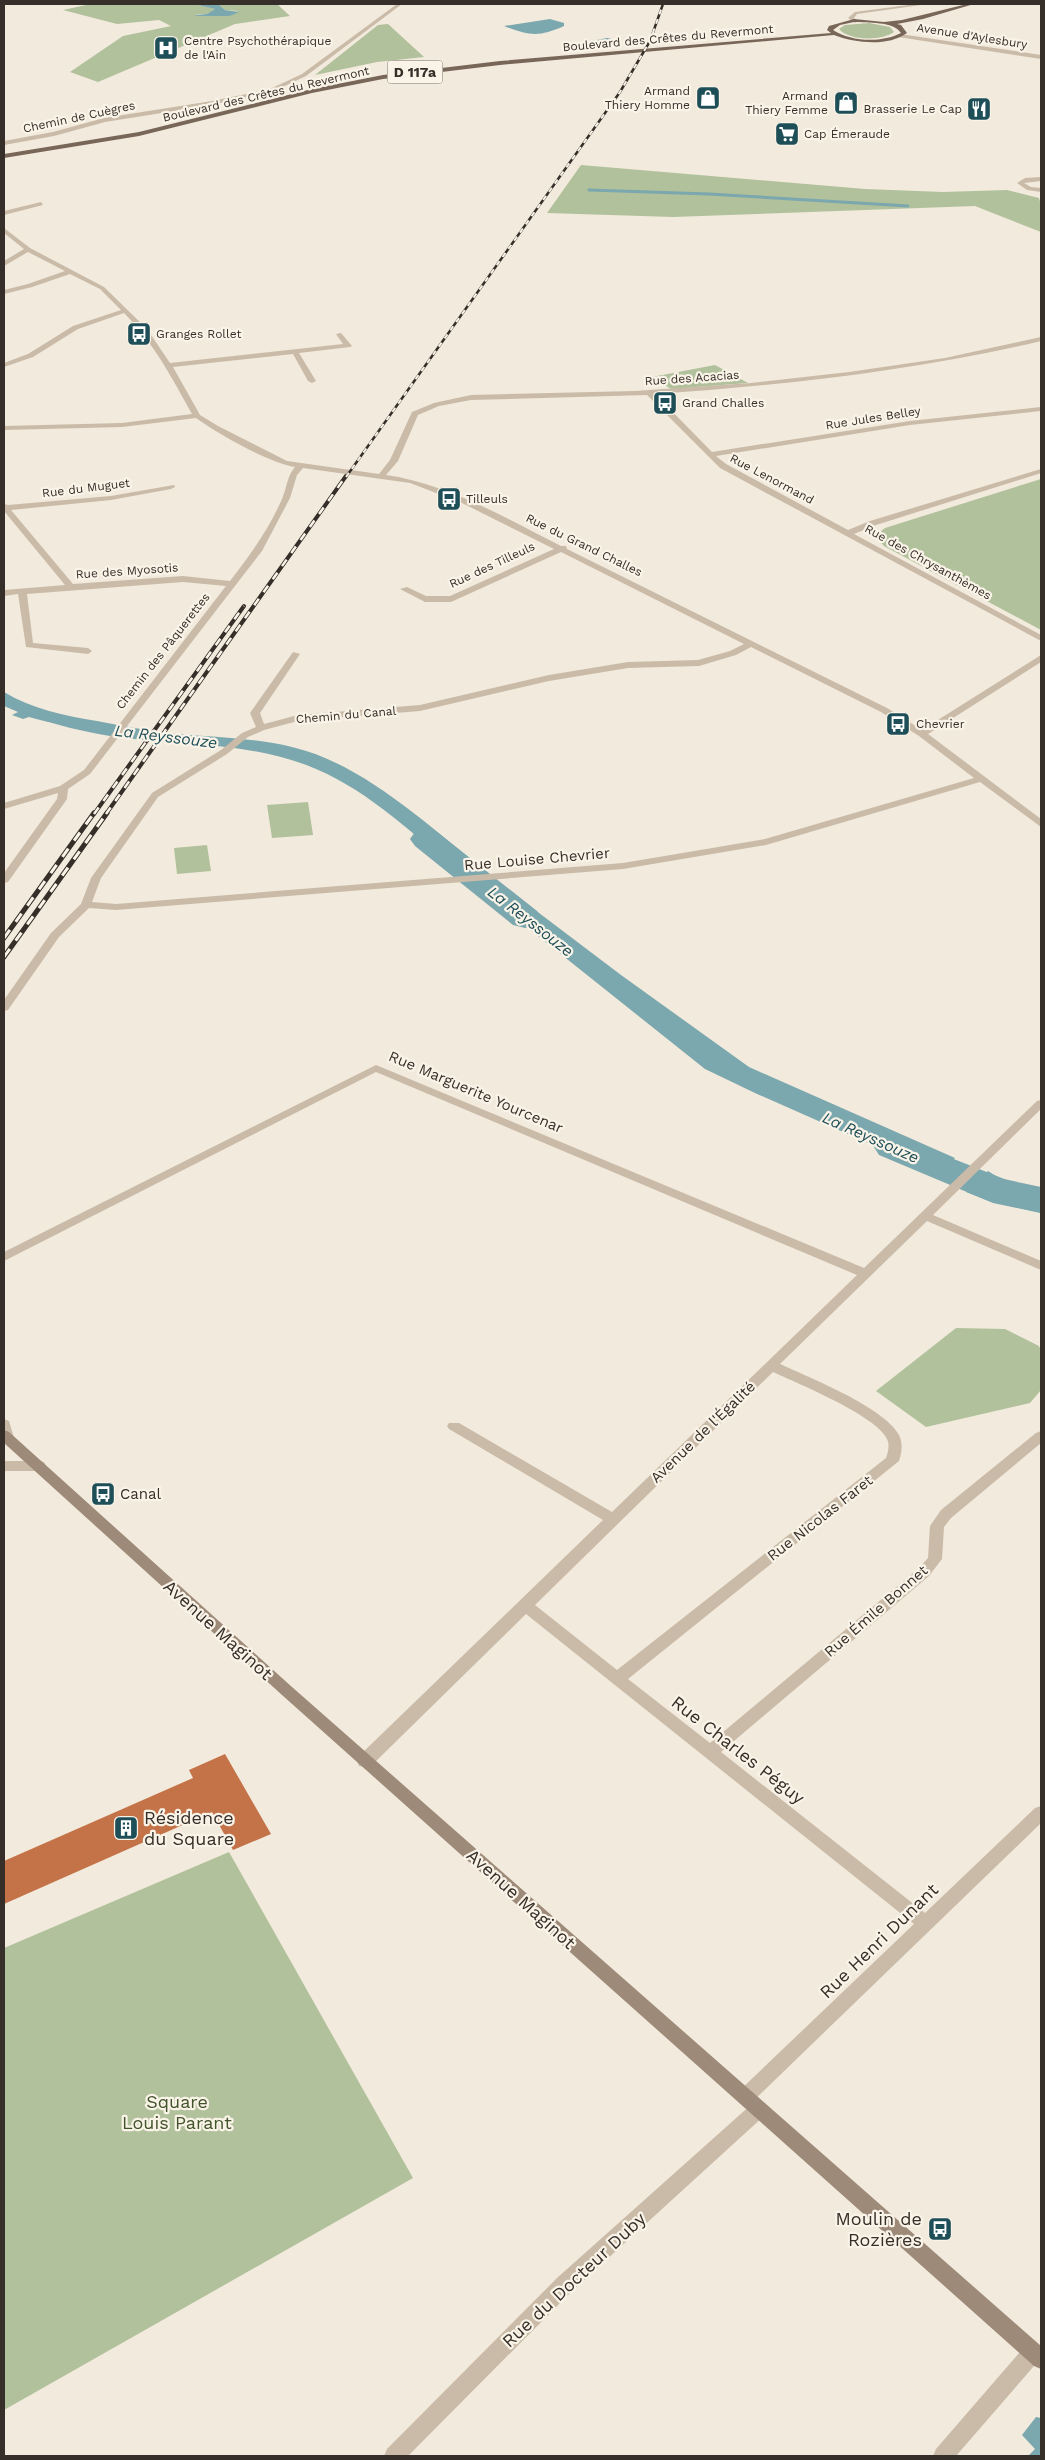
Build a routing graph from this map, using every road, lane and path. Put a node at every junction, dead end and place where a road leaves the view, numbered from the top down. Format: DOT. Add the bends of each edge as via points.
graph roads {
  1 [pos="400,4"];
  2 [pos="926,4"];
  3 [pos="972,4"];
  4 [pos="855,21"];
  5 [pos="891,24"];
  6 [pos="833,34"];
  7 [pos="900,36"];
  8 [pos="1041,57"];
  9 [pos="4,143"];
  10 [pos="4,156"];
  11 [pos="1041,179"];
  12 [pos="1041,190"];
  13 [pos="41,204"];
  14 [pos="4,213"];
  15 [pos="4,230"];
  16 [pos="28,249"];
  17 [pos="4,264"];
  18 [pos="72,271"];
  19 [pos="4,292"];
  20 [pos="126,311"];
  21 [pos="339,334"];
  22 [pos="1041,339"];
  23 [pos="295,352"];
  24 [pos="4,365"];
  25 [pos="168,365"];
  26 [pos="312,381"];
  27 [pos="650,393"];
  28 [pos="1041,409"];
  29 [pos="197,416"];
  30 [pos="4,428"];
  31 [pos="710,455"];
  32 [pos="300,466"];
  33 [pos="1041,471"];
  34 [pos="382,476"];
  35 [pos="171,487"];
  36 [pos="4,507"];
  37 [pos="850,533"];
  38 [pos="563,548"];
  39 [pos="231,584"];
  40 [pos="71,588"];
  41 [pos="404,589"];
  42 [pos="22,591"];
  43 [pos="4,593"];
  44 [pos="1041,638"];
  45 [pos="752,643"];
  46 [pos="88,651"];
  47 [pos="296,654"];
  48 [pos="1041,658"];
  49 [pos="261,728"];
  50 [pos="922,734"];
  51 [pos="980,779"];
  52 [pos="63,788"];
  53 [pos="4,806"];
  54 [pos="1041,824"];
  55 [pos="4,880"];
  56 [pos="86,905"];
  57 [pos="4,1008"];
  58 [pos="1041,1103"];
  59 [pos="925,1216"];
  60 [pos="4,1257"];
  61 [pos="1041,1266"];
  62 [pos="866,1274"];
  63 [pos="772,1366"];
  64 [pos="454,1426"];
  65 [pos="5,1432"];
  66 [pos="1041,1436"];
  67 [pos="4,1466"];
  68 [pos="40,1466"];
  69 [pos="614,1520"];
  70 [pos="526,1606"];
  71 [pos="617,1679"];
  72 [pos="709,1753"];
  73 [pos="366,1761"];
  74 [pos="1041,1813"];
  75 [pos="926,1924"];
  76 [pos="752,2103"];
  77 [pos="1037,2356"];
  78 [pos="394,2456"];
  79 [pos="942,2456"];
  1 -- 9 [label="street, Chemin de Cuègres" via="304,75 272,90 104,120"];
  2 -- 4 [label="street" via="855,13 851,18"];
  3 -- 5 [label="main road"];
  4 -- 5 [label="main road"];
  4 -- 6 [label="main road" via="830,27"];
  5 -- 7 [label="main road" via="903,30"];
  6 -- 7 [label="main road, Boulevard des Crêtes du Revermont" via="873,40"];
  6 -- 10 [label="main road, Boulevard des Crêtes du Revermont / D 117a" via="399,74 312,91 138,134"];
  7 -- 8 [label="street, Avenue d'Aylesbury"];
  11 -- 12 [label="street" via="1025,180 1020,184"];
  13 -- 14 [label="street"];
  15 -- 16 [label="street, Rue du Grand Challes"];
  16 -- 17 [label="street"];
  16 -- 18 [label="street, Rue du Grand Challes"];
  18 -- 19 [label="street"];
  18 -- 20 [label="street, Rue du Grand Challes" via="102,288"];
  20 -- 24 [label="street" via="95,318 67,332 21,363"];
  20 -- 25 [label="street, Rue du Grand Challes" via="145,330"];
  21 -- 23 [label="street" via="348,346"];
  22 -- 27 [label="street, Rue des Acacias" via="975,354 788,383"];
  23 -- 25 [label="street"];
  23 -- 26 [label="street"];
  25 -- 29 [label="street, Rue du Grand Challes"];
  27 -- 31 [label="street, Rue Lenormand"];
  27 -- 34 [label="street, Rue des Acacias" via="535,394 439,402 415,414 394,461"];
  28 -- 31 [label="street, Rue Jules Belley" via="901,424"];
  29 -- 30 [label="street" via="122,424"];
  29 -- 32 [label="street, Rue du Grand Challes" via="271,457"];
  31 -- 37 [label="street, Rue Lenormand" via="726,468"];
  32 -- 34 [label="street, Rue du Grand Challes"];
  32 -- 39 [label="street, Chemin des Pâquerettes" via="293,474 286,498 259,548"];
  33 -- 37 [label="street, Rue des Chrysanthèmes"];
  34 -- 38 [label="street, Rue du Grand Challes" via="411,481 465,501"];
  35 -- 36 [label="street, Rue du Muguet" via="111,498"];
  36 -- 40 [label="street, Rue des Myosotis"];
  37 -- 44 [label="street, Rue des Chrysanthèmes"];
  38 -- 41 [label="street, Rue des Tilleuls" via="451,599 426,599"];
  38 -- 45 [label="street, Rue du Grand Challes"];
  39 -- 40 [label="street, Rue des Myosotis" via="183,579"];
  39 -- 52 [label="street, Chemin des Pâquerettes" via="87,772"];
  40 -- 42 [label="street"];
  42 -- 43 [label="street"];
  42 -- 46 [label="street" via="29,645"];
  45 -- 49 [label="street, Chemin du Canal" via="733,653 699,662 628,665 549,678 420,708 298,718"];
  45 -- 50 [label="street, Rue du Grand Challes" via="884,710"];
  47 -- 49 [label="street" via="254,713"];
  48 -- 50 [label="street"];
  49 -- 56 [label="street, Chemin du Canal" via="245,735 155,795 96,878"];
  50 -- 51 [label="street, Rue du Grand Challes"];
  51 -- 54 [label="street, Rue du Grand Challes"];
  51 -- 56 [label="street, Rue Louise Chevrier" via="766,842 623,866 116,907"];
  52 -- 53 [label="street, Chemin des Pâquerettes"];
  52 -- 55 [label="street" via="62,799"];
  56 -- 57 [label="street, Chemin du Canal" via="55,935"];
  58 -- 59 [label="street, Avenue de l'Égalité"];
  59 -- 61 [label="street"];
  59 -- 62 [label="street, Avenue de l'Égalité"];
  60 -- 62 [label="street, Rue Marguerite Yourcenar" via="376,1068"];
  62 -- 63 [label="street, Avenue de l'Égalité"];
  63 -- 69 [label="street, Avenue de l'Égalité"];
  63 -- 71 [label="street, Rue Nicolas Faret" via="869,1415 892,1434 897,1448 892,1461"];
  64 -- 69 [label="street"];
  65 -- 68 [label="main road, Avenue Maginot"];
  66 -- 72 [label="street, Rue Émile Bonnet" via="946,1514 937,1526 934,1559 924,1572"];
  67 -- 68 [label="street"];
  68 -- 73 [label="main road, Avenue Maginot"];
  69 -- 70 [label="street, Avenue de l'Égalité"];
  70 -- 71 [label="street, Rue Charles Péguy"];
  70 -- 73 [label="street, Avenue de l'Égalité"];
  71 -- 72 [label="street, Rue Charles Péguy"];
  72 -- 75 [label="street, Rue Charles Péguy"];
  73 -- 76 [label="main road, Avenue Maginot"];
  74 -- 75 [label="street, Rue Henri Dunant"];
  75 -- 76 [label="street, Rue Henri Dunant"];
  76 -- 77 [label="main road, Avenue Maginot"];
  76 -- 78 [label="street, Rue du Docteur Duby"];
  77 -- 79 [label="street"];
}
